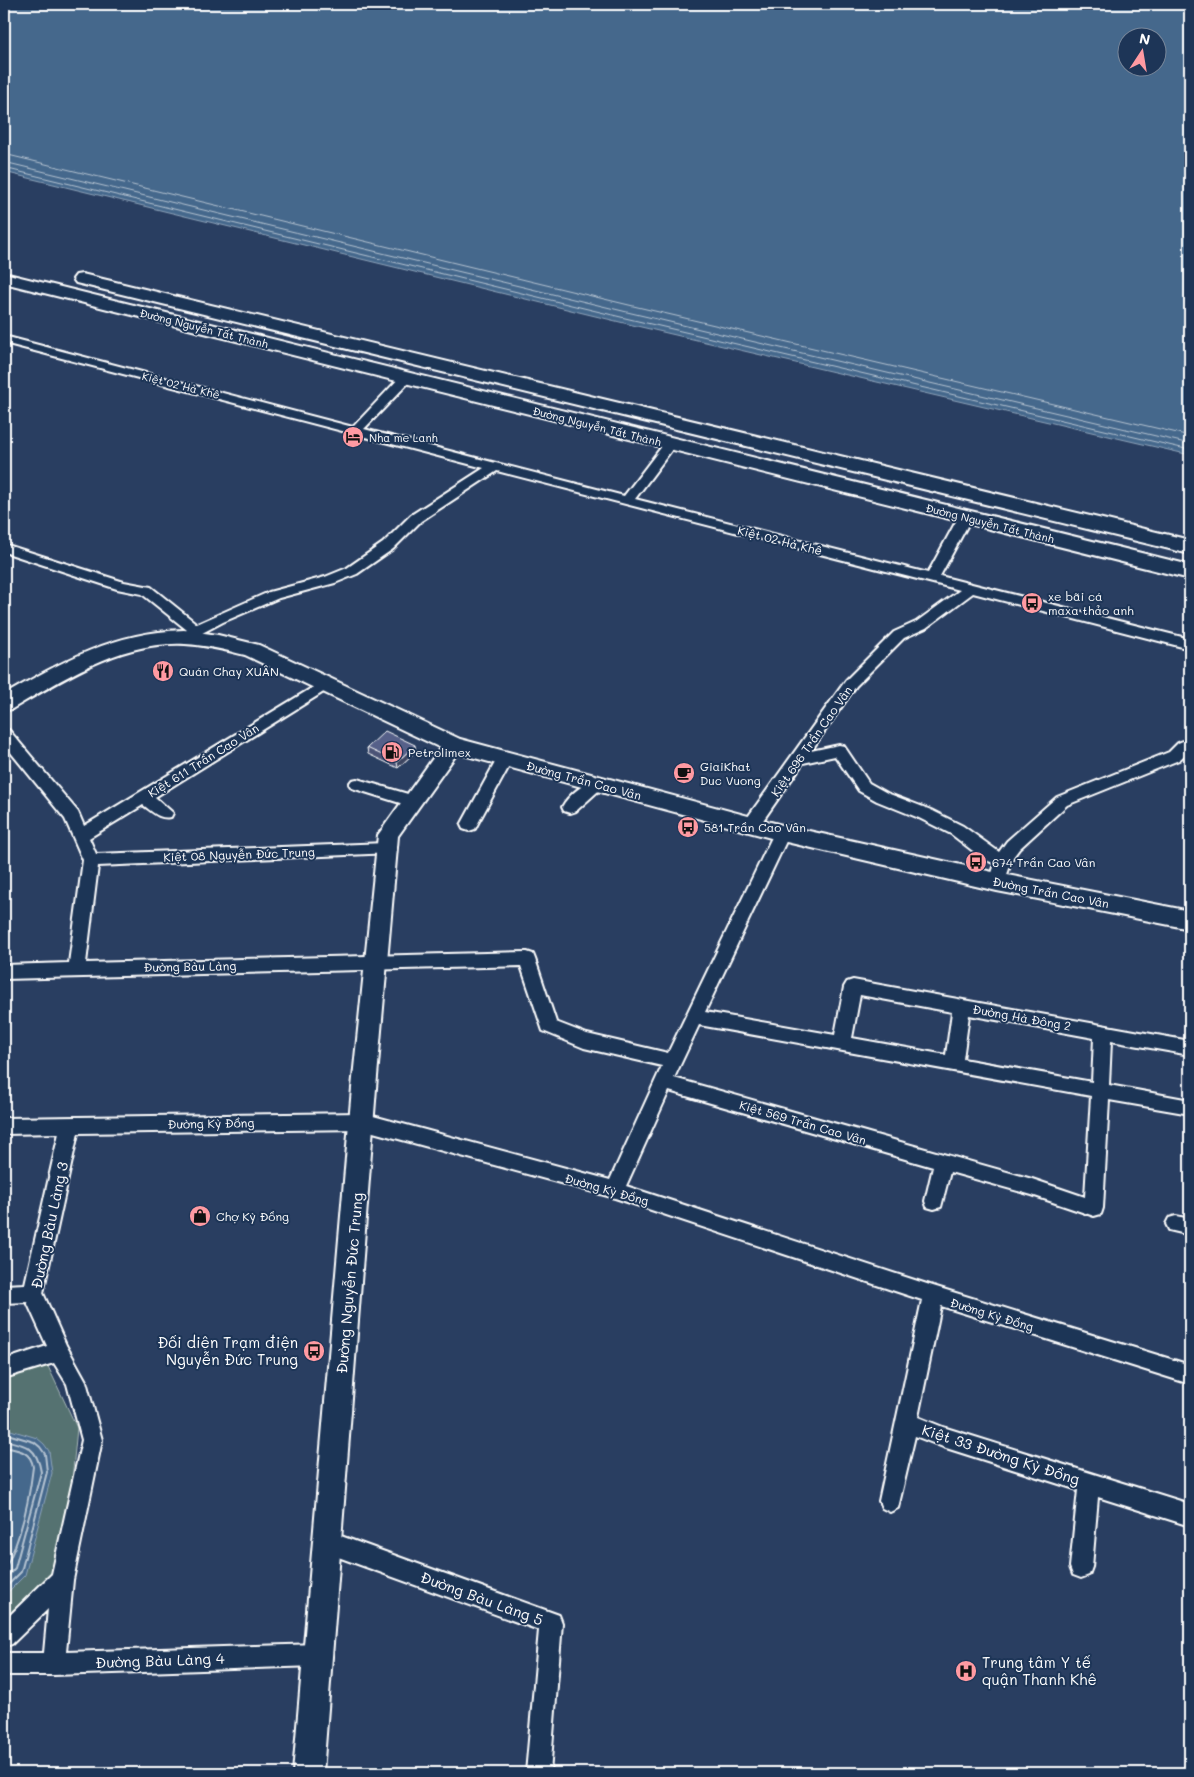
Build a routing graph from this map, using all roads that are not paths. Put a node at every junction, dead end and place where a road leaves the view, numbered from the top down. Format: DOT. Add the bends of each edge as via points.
graph roads {
  1 [pos="4,261"];
  2 [pos="49,271"];
  3 [pos="68,276"];
  4 [pos="4,278"];
  5 [pos="249,319"];
  6 [pos="232,335"];
  7 [pos="4,340"];
  8 [pos="406,378"];
  9 [pos="591,401"];
  10 [pos="576,420"];
  11 [pos="357,430"];
  12 [pos="670,444"];
  13 [pos="496,466"];
  14 [pos="627,501"];
  15 [pos="965,517"];
  16 [pos="1090,523"];
  17 [pos="1082,546"];
  18 [pos="4,548"];
  19 [pos="1190,548"];
  20 [pos="1190,572"];
  21 [pos="932,579"];
  22 [pos="970,588"];
  23 [pos="190,634"];
  24 [pos="1190,644"];
  25 [pos="325,685"];
  26 [pos="4,704"];
  27 [pos="4,734"];
  28 [pos="1190,743"];
  29 [pos="454,745"];
  30 [pos="505,759"];
  31 [pos="797,759"];
  32 [pos="357,784"];
  33 [pos="598,784"];
  34 [pos="144,797"];
  35 [pos="413,801"];
  36 [pos="570,806"];
  37 [pos="165,813"];
  38 [pos="470,825"];
  39 [pos="751,825"];
  40 [pos="782,833"];
  41 [pos="82,835"];
  42 [pos="386,849"];
  43 [pos="92,860"];
  44 [pos="1001,872"];
  45 [pos="1190,920"];
  46 [pos="376,963"];
  47 [pos="77,970"];
  48 [pos="4,972"];
  49 [pos="961,1006"];
  50 [pos="695,1017"];
  51 [pos="1103,1032"];
  52 [pos="842,1044"];
  53 [pos="1190,1048"];
  54 [pos="673,1061"];
  55 [pos="954,1064"];
  56 [pos="664,1082"];
  57 [pos="1099,1091"];
  58 [pos="1190,1107"];
  59 [pos="362,1121"];
  60 [pos="4,1126"];
  61 [pos="70,1126"];
  62 [pos="943,1162"];
  63 [pos="615,1190"];
  64 [pos="934,1201"];
  65 [pos="33,1293"];
  66 [pos="4,1294"];
  67 [pos="933,1295"];
  68 [pos="59,1352"];
  69 [pos="4,1369"];
  70 [pos="1190,1374"];
  71 [pos="907,1423"];
  72 [pos="1089,1483"];
  73 [pos="890,1501"];
  74 [pos="1190,1514"];
  75 [pos="327,1542"];
  76 [pos="1080,1567"];
  77 [pos="62,1580"];
  78 [pos="4,1636"];
  79 [pos="317,1655"];
  80 [pos="4,1664"];
  81 [pos="54,1664"];
  82 [pos="308,1773"];
  83 [pos="538,1773"];
  1 -- 2 [label="main road"];
  3 -- 5 [label="main road, Đường Nguyễn Tất Thành"];
  4 -- 6 [label="main road, Đường Nguyễn Tất Thành"];
  5 -- 6 [label="main road"];
  5 -- 9 [label="main road, Đường Nguyễn Tất Thành"];
  6 -- 8 [label="main road, Đường Nguyễn Tất Thành"];
  7 -- 11 [label="street, Kiệt 02 Hà Khê"];
  8 -- 10 [label="main road, Đường Nguyễn Tất Thành"];
  8 -- 11 [label="street"];
  9 -- 10 [label="main road"];
  9 -- 16 [label="main road, Đường Nguyễn Tất Thành"];
  10 -- 12 [label="main road, Đường Nguyễn Tất Thành"];
  11 -- 13 [label="street, Kiệt 02 Hà Khê"];
  12 -- 14 [label="street"];
  12 -- 15 [label="main road, Đường Nguyễn Tất Thành"];
  13 -- 14 [label="street, Kiệt 02 Hà Khê"];
  13 -- 23 [label="street" via="416,518 382,550 352,571 274,595"];
  14 -- 21 [label="street, Kiệt 02 Hà Khê"];
  15 -- 17 [label="main road, Đường Nguyễn Tất Thành"];
  15 -- 21 [label="street"];
  16 -- 17 [label="main road"];
  16 -- 19 [label="main road, Đường Nguyễn Tất Thành"];
  17 -- 20 [label="main road, Đường Nguyễn Tất Thành"];
  18 -- 23 [label="street" via="122,586 146,590"];
  21 -- 22 [label="street, Kiệt 02 Hà Khê"];
  22 -- 24 [label="street, Kiệt 02 Hà Khê"];
  22 -- 31 [label="street, Kiệt 696 Trần Cao Vân" via="920,625 898,635 846,689"];
  23 -- 25 [label="main road, Đường Trần Cao Vân" via="252,650"];
  23 -- 26 [label="main road, Đường Trần Cao Vân" via="128,643 96,654"];
  25 -- 29 [label="main road, Đường Trần Cao Vân"];
  25 -- 34 [label="street, Kiệt 611 Trần Cao Vân"];
  27 -- 41 [label="street" via="72,816"];
  28 -- 44 [label="street" via="1174,756 1062,801 1013,845"];
  29 -- 30 [label="main road, Đường Trần Cao Vân"];
  29 -- 35 [label="street, Đường Nguyễn Đức Trung"];
  30 -- 33 [label="main road, Đường Trần Cao Vân"];
  30 -- 38 [label="street"];
  31 -- 39 [label="street, Kiệt 696 Trần Cao Vân"];
  31 -- 44 [label="street" via="839,750 864,787 957,830 988,854"];
  32 -- 35 [label="street"];
  33 -- 36 [label="street"];
  33 -- 39 [label="main road, Đường Trần Cao Vân"];
  34 -- 37 [label="street"];
  34 -- 41 [label="street, Kiệt 611 Trần Cao Vân"];
  35 -- 42 [label="street, Đường Nguyễn Đức Trung" via="388,835"];
  39 -- 40 [label="main road, Đường Trần Cao Vân"];
  40 -- 44 [label="main road, Đường Trần Cao Vân"];
  40 -- 50 [label="street"];
  41 -- 43 [label="street"];
  42 -- 43 [label="street, Kiệt 08 Nguyễn Đức Trung"];
  42 -- 46 [label="street, Đường Nguyễn Đức Trung"];
  43 -- 47 [label="street"];
  44 -- 45 [label="main road, Đường Trần Cao Vân"];
  46 -- 47 [label="street, Đường Bàu Làng"];
  46 -- 54 [label="street, Đường Bàu Làng" via="527,959 542,996 549,1026 584,1041"];
  46 -- 59 [label="street, Đường Nguyễn Đức Trung"];
  47 -- 48 [label="street, Đường Bàu Làng"];
  49 -- 51 [label="street, Đường Hà Đông 2"];
  49 -- 52 [label="street, Đường Hà Đông 2" via="853,987"];
  49 -- 55 [label="street"];
  50 -- 52 [label="street"];
  50 -- 54 [label="street"];
  51 -- 53 [label="street, Đường Hà Đông 2"];
  51 -- 57 [label="street"];
  52 -- 55 [label="street"];
  54 -- 56 [label="street"];
  55 -- 57 [label="street"];
  56 -- 62 [label="street, Kiệt 569 Trần Cao Vân"];
  56 -- 63 [label="street"];
  57 -- 58 [label="street"];
  57 -- 62 [label="street, Kiệt 569 Trần Cao Vân" via="1094,1208"];
  59 -- 61 [label="street, Đường Kỳ Đồng"];
  59 -- 63 [label="street, Đường Kỳ Đồng"];
  59 -- 75 [label="street, Đường Nguyễn Đức Trung"];
  60 -- 61 [label="street, Đường Kỳ Đồng"];
  61 -- 65 [label="street, Đường Bàu Làng 3"];
  62 -- 64 [label="street"];
  63 -- 67 [label="street, Đường Kỳ Đồng"];
  65 -- 66 [label="street"];
  65 -- 68 [label="street, Đường Bàu Làng 3"];
  67 -- 70 [label="street, Đường Kỳ Đồng"];
  67 -- 71 [label="street, Kiệt 33 Đường Kỳ Đồng"];
  68 -- 69 [label="street"];
  68 -- 77 [label="street, Đường Bàu Làng 3" via="76,1382 92,1440"];
  71 -- 72 [label="street, Kiệt 33 Đường Kỳ Đồng"];
  71 -- 73 [label="street"];
  72 -- 74 [label="street, Kiệt 33 Đường Kỳ Đồng"];
  72 -- 76 [label="street"];
  75 -- 79 [label="street, Đường Nguyễn Đức Trung"];
  75 -- 83 [label="street, Đường Bàu Làng 5" via="551,1623"];
  77 -- 78 [label="street"];
  77 -- 81 [label="street, Đường Bàu Làng 3"];
  79 -- 81 [label="street, Đường Bàu Làng 4"];
  79 -- 82 [label="street, Đường Nguyễn Đức Trung"];
  80 -- 81 [label="street, Đường Bàu Làng 4"];
}
